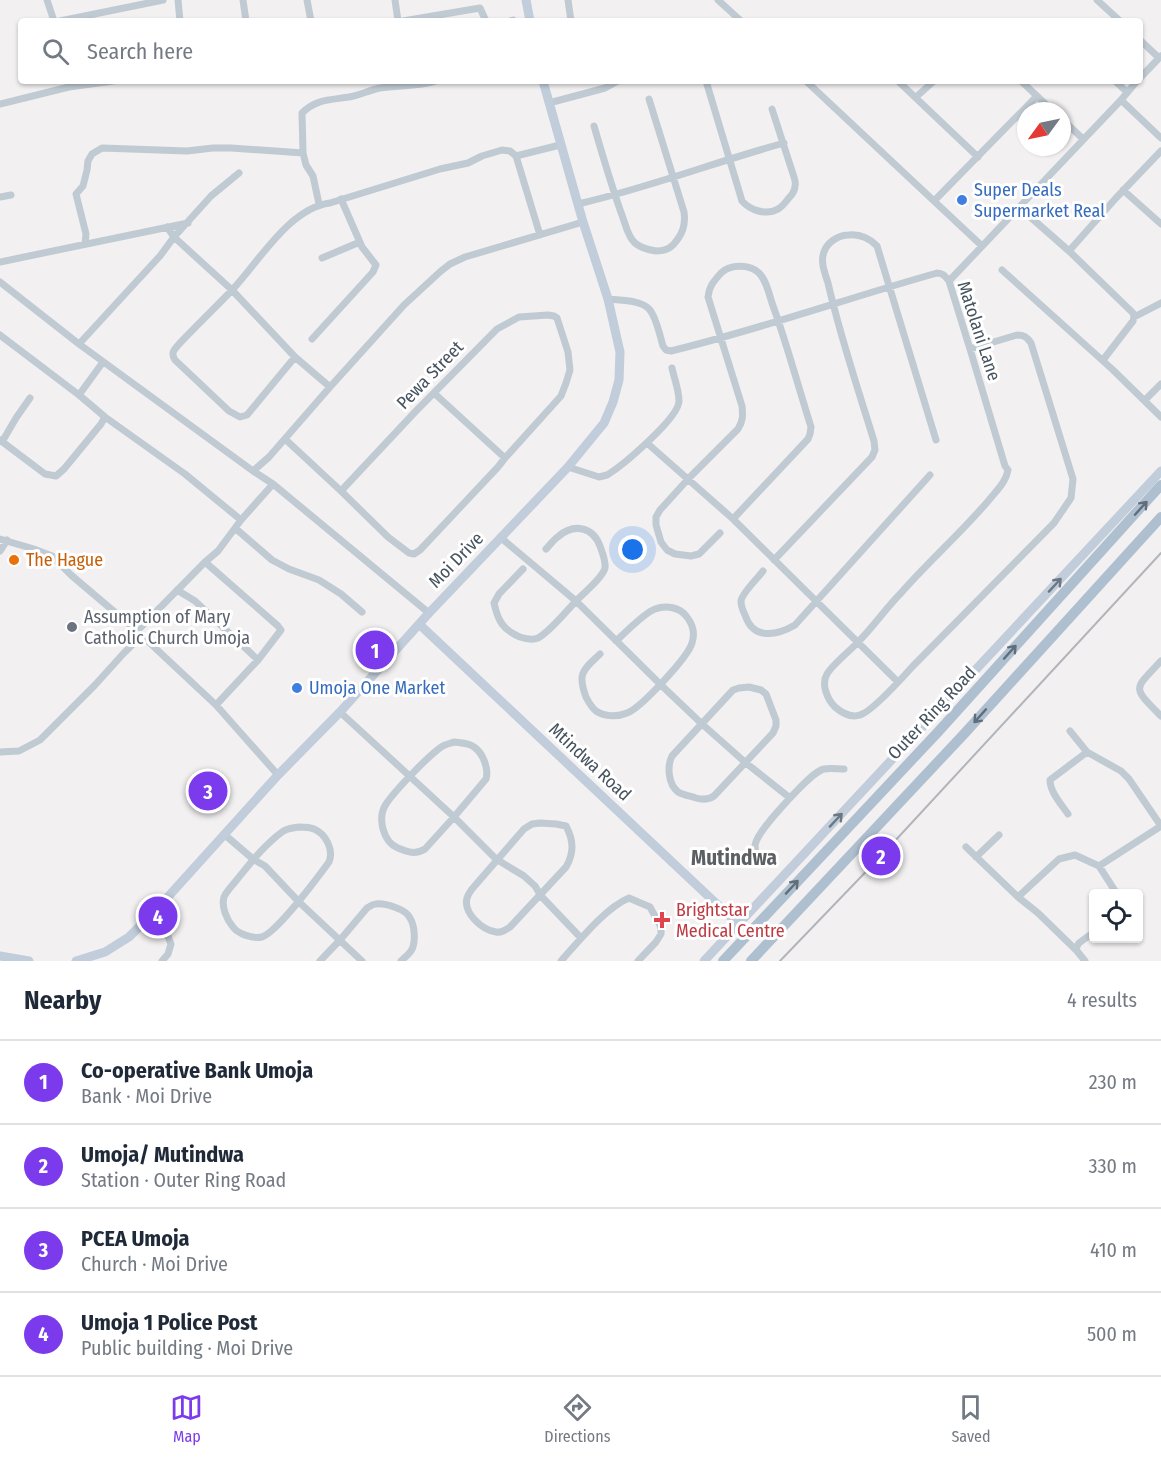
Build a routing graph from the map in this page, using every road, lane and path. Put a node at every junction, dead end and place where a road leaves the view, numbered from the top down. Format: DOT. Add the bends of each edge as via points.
graph roads {
  1 [pos="47,0"];
  2 [pos="163,0"];
  3 [pos="178,0"];
  4 [pos="243,0"];
  5 [pos="307,0"];
  6 [pos="395,0"];
  7 [pos="526,0"];
  8 [pos="568,0"];
  9 [pos="718,0"];
  10 [pos="1097,0"];
  11 [pos="479,4"];
  12 [pos="53,18"];
  13 [pos="75,18"];
  14 [pos="180,18"];
  15 [pos="246,18"];
  16 [pos="310,18"];
  17 [pos="399,18"];
  18 [pos="414,18"];
  19 [pos="485,18"];
  20 [pos="529,18"];
  21 [pos="570,18"];
  22 [pos="738,18"];
  23 [pos="1117,18"];
  24 [pos="1143,43"];
  25 [pos="1160,57"];
  26 [pos="1143,76"];
  27 [pos="68,84"];
  28 [pos="427,84"];
  29 [pos="544,84"];
  30 [pos="612,84"];
  31 [pos="707,84"];
  32 [pos="809,84"];
  33 [pos="901,84"];
  34 [pos="931,84"];
  35 [pos="1024,84"];
  36 [pos="1118,84"];
  37 [pos="1135,84"];
  38 [pos="1127,92"];
  39 [pos="1037,96"];
  40 [pos="916,97"];
  41 [pos="649,99"];
  42 [pos="1121,100"];
  43 [pos="1043,102"];
  44 [pos="549,103"];
  45 [pos="0,104"];
  46 [pos="772,109"];
  47 [pos="594,126"];
  48 [pos="1071,128"];
  49 [pos="1161,138"];
  50 [pos="1083,139"];
  51 [pos="784,143"];
  52 [pos="560,145"];
  53 [pos="1161,151"];
  54 [pos="303,153"];
  55 [pos="516,156"];
  56 [pos="978,157"];
  57 [pos="730,158"];
  58 [pos="238,173"];
  59 [pos="673,178"];
  60 [pos="1124,190"];
  61 [pos="11,195"];
  62 [pos="615,196"];
  63 [pos="0,197"];
  64 [pos="341,199"];
  65 [pos="934,201"];
  66 [pos="320,204"];
  67 [pos="578,204"];
  68 [pos="1019,207"];
  69 [pos="188,222"];
  70 [pos="583,222"];
  71 [pos="1161,224"];
  72 [pos="167,227"];
  73 [pos="540,234"];
  74 [pos="174,237"];
  75 [pos="360,242"];
  76 [pos="85,244"];
  77 [pos="982,246"];
  78 [pos="1069,251"];
  79 [pos="322,258"];
  80 [pos="0,262"];
  81 [pos="1002,270"];
  82 [pos="949,281"];
  83 [pos="0,282"];
  84 [pos="890,286"];
  85 [pos="232,290"];
  86 [pos="608,299"];
  87 [pos="1161,303"];
  88 [pos="832,304"];
  89 [pos="1134,317"];
  90 [pos="778,320"];
  91 [pos="0,335"];
  92 [pos="312,339"];
  93 [pos="722,339"];
  94 [pos="79,344"];
  95 [pos="970,349"];
  96 [pos="295,357"];
  97 [pos="1103,360"];
  98 [pos="103,362"];
  99 [pos="672,368"];
  100 [pos="1161,384"];
  101 [pos="330,387"];
  102 [pos="434,393"];
  103 [pos="79,395"];
  104 [pos="30,398"];
  105 [pos="1144,400"];
  106 [pos="105,417"];
  107 [pos="1161,417"];
  108 [pos="285,439"];
  109 [pos="936,440"];
  110 [pos="1,441"];
  111 [pos="647,443"];
  112 [pos="505,458"];
  113 [pos="568,467"];
  114 [pos="253,471"];
  115 [pos="1161,471"];
  116 [pos="930,475"];
  117 [pos="688,478"];
  118 [pos="273,484"];
  119 [pos="1161,485"];
  120 [pos="342,491"];
  121 [pos="1161,517"];
  122 [pos="733,519"];
  123 [pos="241,520"];
  124 [pos="235,528"];
  125 [pos="720,533"];
  126 [pos="500,537"];
  127 [pos="4,540"];
  128 [pos="546,549"];
  129 [pos="0,551"];
  130 [pos="774,560"];
  131 [pos="205,562"];
  132 [pos="523,569"];
  133 [pos="763,571"];
  134 [pos="177,590"];
  135 [pos="576,601"];
  136 [pos="816,601"];
  137 [pos="362,612"];
  138 [pos="429,613"];
  139 [pos="419,624"];
  140 [pos="140,633"];
  141 [pos="616,641"];
  142 [pos="859,642"];
  143 [pos="600,654"];
  144 [pos="258,660"];
  145 [pos="1161,661"];
  146 [pos="898,681"];
  147 [pos="660,684"];
  148 [pos="216,705"];
  149 [pos="339,712"];
  150 [pos="1161,716"];
  151 [pos="702,724"];
  152 [pos="1070,731"];
  153 [pos="0,752"];
  154 [pos="1087,752"];
  155 [pos="746,763"];
  156 [pos="844,769"];
  157 [pos="278,775"];
  158 [pos="410,776"];
  159 [pos="790,798"];
  160 [pos="1068,814"];
  161 [pos="454,817"];
  162 [pos="1161,826"];
  163 [pos="225,834"];
  164 [pos="999,835"];
  165 [pos="966,847"];
  166 [pos="976,857"];
  167 [pos="253,859"];
  168 [pos="496,859"];
  169 [pos="757,859"];
  170 [pos="1100,866"];
  171 [pos="1114,889"];
  172 [pos="541,896"];
  173 [pos="1018,897"];
  174 [pos="299,902"];
  175 [pos="157,909"];
  176 [pos="738,924"];
  177 [pos="1089,936"];
  178 [pos="581,938"];
  179 [pos="340,940"];
  180 [pos="1077,951"];
  181 [pos="0,956"];
  182 [pos="29,961"];
  183 [pos="76,961"];
  184 [pos="162,961"];
  185 [pos="320,961"];
  186 [pos="362,961"];
  187 [pos="401,961"];
  188 [pos="561,961"];
  189 [pos="638,961"];
  190 [pos="704,961"];
  191 [pos="723,961"];
  192 [pos="751,961"];
  193 [pos="1085,961"];
  1 -- 12 [label="street"];
  2 -- 13 [label="street"];
  3 -- 14 [label="street"];
  4 -- 15 [label="street"];
  5 -- 16 [label="street"];
  6 -- 17 [label="street"];
  7 -- 20 [label="street"];
  8 -- 21 [label="street"];
  9 -- 22 [label="street"];
  10 -- 23 [label="street"];
  11 -- 18 [label="street"];
  11 -- 19 [label="street"];
  24 -- 25 [label="street"];
  25 -- 26 [label="street"];
  27 -- 45 [label="street"];
  28 -- 54 [label="street" via="376,89 310,105 302,113"];
  29 -- 44 [label="street, Moi Drive"];
  30 -- 44 [label="street"];
  31 -- 57 [label="street"];
  32 -- 65 [label="street"];
  33 -- 40 [label="street"];
  34 -- 40 [label="street"];
  35 -- 39 [label="street"];
  36 -- 38 [label="street"];
  37 -- 38 [label="street"];
  38 -- 42 [label="street"];
  39 -- 43 [label="street"];
  39 -- 56 [label="street"];
  40 -- 56 [label="street"];
  41 -- 59 [label="street"];
  42 -- 49 [label="street"];
  42 -- 50 [label="street"];
  44 -- 52 [label="street, Moi Drive"];
  46 -- 51 [label="street"];
  47 -- 62 [label="street"];
  48 -- 50 [label="street"];
  50 -- 68 [label="street"];
  51 -- 57 [label="street"];
  51 -- 57 [label="street" via="795,188 775,211 747,207"];
  52 -- 55 [label="street"];
  52 -- 67 [label="street, Moi Drive"];
  53 -- 60 [label="street"];
  54 -- 66 [label="street" via="314,176"];
  54 -- 76 [label="street" via="231,148 102,148 88,161 83,186 76,194"];
  55 -- 64 [label="street" via="502,150"];
  55 -- 73 [label="street"];
  56 -- 65 [label="street"];
  57 -- 59 [label="street"];
  58 -- 69 [label="street"];
  59 -- 62 [label="street"];
  59 -- 62 [label="street" via="686,222 679,238 666,250 645,249 634,242"];
  60 -- 71 [label="street"];
  60 -- 78 [label="street"];
  61 -- 63 [label="street"];
  62 -- 67 [label="street"];
  64 -- 66 [label="street"];
  64 -- 75 [label="street"];
  65 -- 77 [label="street"];
  66 -- 85 [label="street" via="291,222"];
  67 -- 70 [label="street, Moi Drive"];
  68 -- 77 [label="street"];
  68 -- 78 [label="street"];
  69 -- 72 [label="street"];
  69 -- 74 [label="street"];
  70 -- 73 [label="street"];
  70 -- 86 [label="street, Moi Drive"];
  72 -- 74 [label="street"];
  72 -- 76 [label="street"];
  73 -- 101 [label="street" via="450,264 404,306"];
  74 -- 85 [label="street"];
  74 -- 94 [label="street"];
  75 -- 79 [label="street"];
  75 -- 92 [label="street" via="376,265 374,270"];
  76 -- 80 [label="street"];
  77 -- 82 [label="street"];
  78 -- 89 [label="street"];
  81 -- 97 [label="street"];
  82 -- 84 [label="street, Matolani Lane" via="937,273"];
  82 -- 95 [label="street, Matolani Lane"];
  83 -- 94 [label="street"];
  84 -- 88 [label="street, Matolani Lane"];
  84 -- 88 [label="street" via="877,246 869,238 841,235 824,250 822,260"];
  84 -- 109 [label="street"];
  85 -- 96 [label="street"];
  85 -- 96 [label="street" via="180,343 173,352 175,360 240,417 247,415"];
  86 -- 93 [label="street, Matolani Lane" via="649,309 666,350"];
  86 -- 113 [label="street, Moi Drive" via="620,352 619,380 604,423"];
  87 -- 89 [label="street"];
  88 -- 90 [label="street, Matolani Lane"];
  88 -- 130 [label="street" via="875,450"];
  89 -- 97 [label="street"];
  90 -- 93 [label="street, Matolani Lane"];
  90 -- 93 [label="street" via="760,274 731,266 708,289"];
  90 -- 122 [label="street" via="810,434 805,444"];
  91 -- 103 [label="street"];
  93 -- 117 [label="street" via="742,406 742,422"];
  94 -- 98 [label="street"];
  95 -- 142 [label="street, Matolani Lane" via="1008,470 1005,480"];
  95 -- 146 [label="street" via="1017,335 1028,339 1073,479 1071,498 1054,523"];
  96 -- 101 [label="street"];
  97 -- 105 [label="street"];
  98 -- 103 [label="street"];
  98 -- 114 [label="street"];
  99 -- 111 [label="street" via="677,408"];
  100 -- 105 [label="street"];
  101 -- 108 [label="street"];
  102 -- 112 [label="street"];
  102 -- 112 [label="street, Pewa Street" via="497,329 519,317 557,318 568,352 570,370 566,383 561,396"];
  102 -- 120 [label="street, Pewa Street"];
  103 -- 106 [label="street"];
  104 -- 110 [label="street"];
  105 -- 107 [label="street"];
  106 -- 110 [label="street" via="56,476 45,474"];
  106 -- 123 [label="street"];
  108 -- 114 [label="street"];
  108 -- 120 [label="street"];
  111 -- 113 [label="street" via="607,475 599,477"];
  111 -- 117 [label="street"];
  112 -- 120 [label="street" via="414,554 388,537"];
  113 -- 126 [label="street, Moi Drive"];
  114 -- 118 [label="street"];
  176 -- 115 [label="street, one-way"];
  116 -- 136 [label="street"];
  117 -- 122 [label="street"];
  117 -- 125 [label="street" via="656,517 661,542 675,554 692,556"];
  118 -- 123 [label="street"];
  118 -- 138 [label="street"];
  191 -- 119 [label="main road, Outer Ring Road, one-way" via="938,732"];
  121 -- 192 [label="main road, Outer Ring Road, one-way"];
  122 -- 130 [label="street"];
  123 -- 124 [label="street"];
  124 -- 131 [label="street"];
  124 -- 137 [label="street" via="272,560 319,580"];
  126 -- 135 [label="street"];
  126 -- 138 [label="street, Moi Drive"];
  127 -- 129 [label="street"];
  127 -- 140 [label="street" via="52,556"];
  128 -- 135 [label="street" via="568,531 583,529 597,539 605,568"];
  130 -- 136 [label="street"];
  131 -- 134 [label="street"];
  131 -- 144 [label="street" via="281,630"];
  132 -- 135 [label="street" via="494,603 501,624 510,633 536,639"];
  133 -- 136 [label="street" via="741,601 747,622 754,630 774,634 786,631"];
  134 -- 140 [label="street"];
  134 -- 144 [label="street" via="195,601"];
  135 -- 141 [label="street"];
  136 -- 142 [label="street"];
  138 -- 139 [label="street, Moi Drive"];
  139 -- 149 [label="street, Moi Drive"];
  139 -- 176 [label="street, Mtindwa Road"];
  140 -- 148 [label="street"];
  140 -- 153 [label="street" via="40,740 19,751"];
  141 -- 147 [label="street"];
  141 -- 147 [label="street" via="654,609 682,610 694,635 691,646"];
  142 -- 146 [label="street"];
  142 -- 146 [label="street" via="825,680 833,706 850,716 859,716"];
  143 -- 147 [label="street" via="586,667 581,683 589,704 601,715 628,713"];
  144 -- 148 [label="street"];
  145 -- 150 [label="street" via="1139,688"];
  147 -- 151 [label="street"];
  148 -- 157 [label="street"];
  149 -- 157 [label="street, Moi Drive"];
  149 -- 158 [label="street"];
  151 -- 155 [label="street"];
  151 -- 155 [label="street" via="733,690 749,687 766,694 776,726"];
  151 -- 155 [label="street" via="669,762 668,772 678,792 709,799"];
  152 -- 154 [label="street"];
  154 -- 160 [label="street" via="1050,780 1051,789"];
  154 -- 162 [label="street" via="1121,771"];
  155 -- 159 [label="street"];
  156 -- 159 [label="street" via="818,771"];
  157 -- 163 [label="street, Moi Drive"];
  158 -- 161 [label="street"];
  158 -- 161 [label="street" via="382,814 386,838 392,846 419,852"];
  158 -- 161 [label="street" via="446,744 474,746 488,773"];
  159 -- 169 [label="street" via="757,840"];
  161 -- 168 [label="street"];
  162 -- 170 [label="street"];
  163 -- 167 [label="street"];
  163 -- 175 [label="street, Moi Drive"];
  164 -- 166 [label="street"];
  165 -- 166 [label="street"];
  166 -- 173 [label="street"];
  167 -- 174 [label="street" via="265,866"];
  167 -- 174 [label="street" via="224,896 228,921 236,931 261,937"];
  167 -- 174 [label="street" via="288,828 312,828 322,834 332,856 330,862"];
  168 -- 172 [label="street" via="524,876"];
  168 -- 172 [label="street" via="466,899 473,919 495,932 503,932"];
  168 -- 172 [label="street" via="532,824 566,826 572,838 571,859"];
  170 -- 171 [label="street"];
  170 -- 173 [label="street" via="1075,855 1059,859"];
  172 -- 178 [label="street"];
  173 -- 180 [label="street"];
  174 -- 179 [label="street"];
  175 -- 183 [label="street, Moi Drive" via="129,937 105,952"];
  175 -- 184 [label="street" via="171,944"];
  176 -- 190 [label="street"];
  177 -- 180 [label="street" via="1079,943"];
  178 -- 188 [label="street"];
  178 -- 189 [label="street" via="629,898 650,907 661,927 656,942"];
  179 -- 185 [label="street"];
  179 -- 186 [label="street"];
  179 -- 187 [label="street" via="372,905 396,908 411,918 414,931 411,951"];
  180 -- 193 [label="street"];
  181 -- 182 [label="street"];
}
